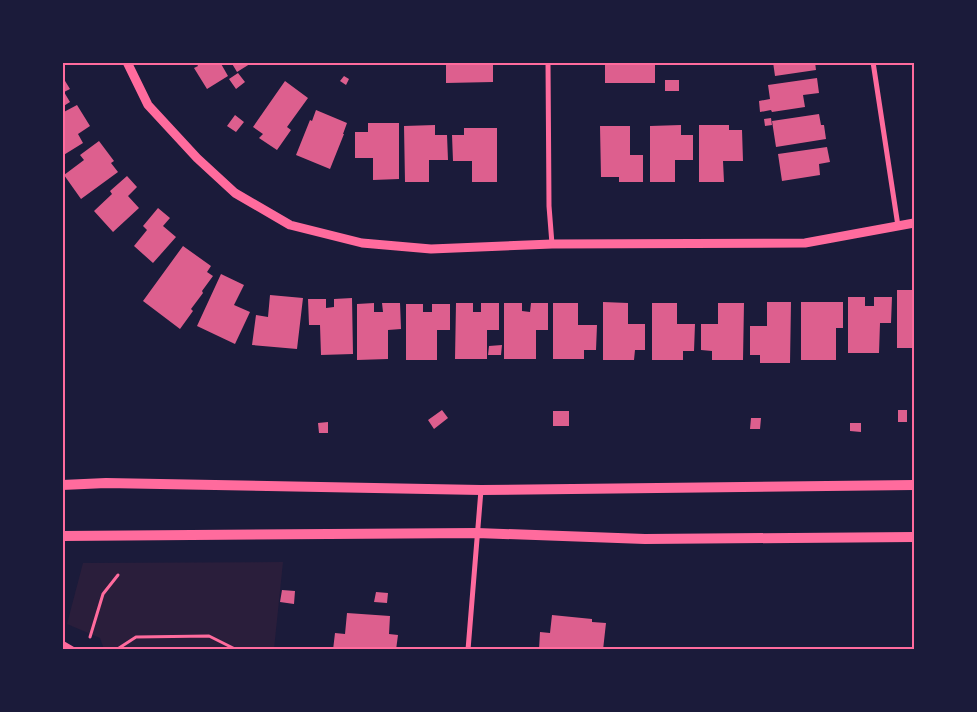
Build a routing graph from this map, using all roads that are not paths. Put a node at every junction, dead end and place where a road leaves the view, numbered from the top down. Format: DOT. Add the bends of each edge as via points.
graph roads {
  1 [pos="127,62"];
  2 [pos="548,62"];
  3 [pos="873,62"];
  4 [pos="914,223"];
  5 [pos="898,226"];
  6 [pos="552,244"];
  7 [pos="62,485"];
  8 [pos="914,485"];
  9 [pos="481,490"];
  10 [pos="478,533"];
  11 [pos="62,536"];
  12 [pos="914,537"];
  13 [pos="62,643"];
  14 [pos="74,650"];
  15 [pos="468,650"];
  1 -- 6 [label="street" via="148,105 197,158 235,193 290,225 362,243 431,249"];
  2 -- 6 [label="street"];
  3 -- 5 [label="street"];
  4 -- 5 [label="street"];
  5 -- 6 [label="street" via="805,243"];
  7 -- 9 [label="main road" via="116,483"];
  8 -- 9 [label="main road"];
  9 -- 10 [label="street"];
  10 -- 11 [label="main road"];
  10 -- 12 [label="main road" via="645,539"];
  10 -- 15 [label="street"];
  13 -- 14 [label="street"];
}
